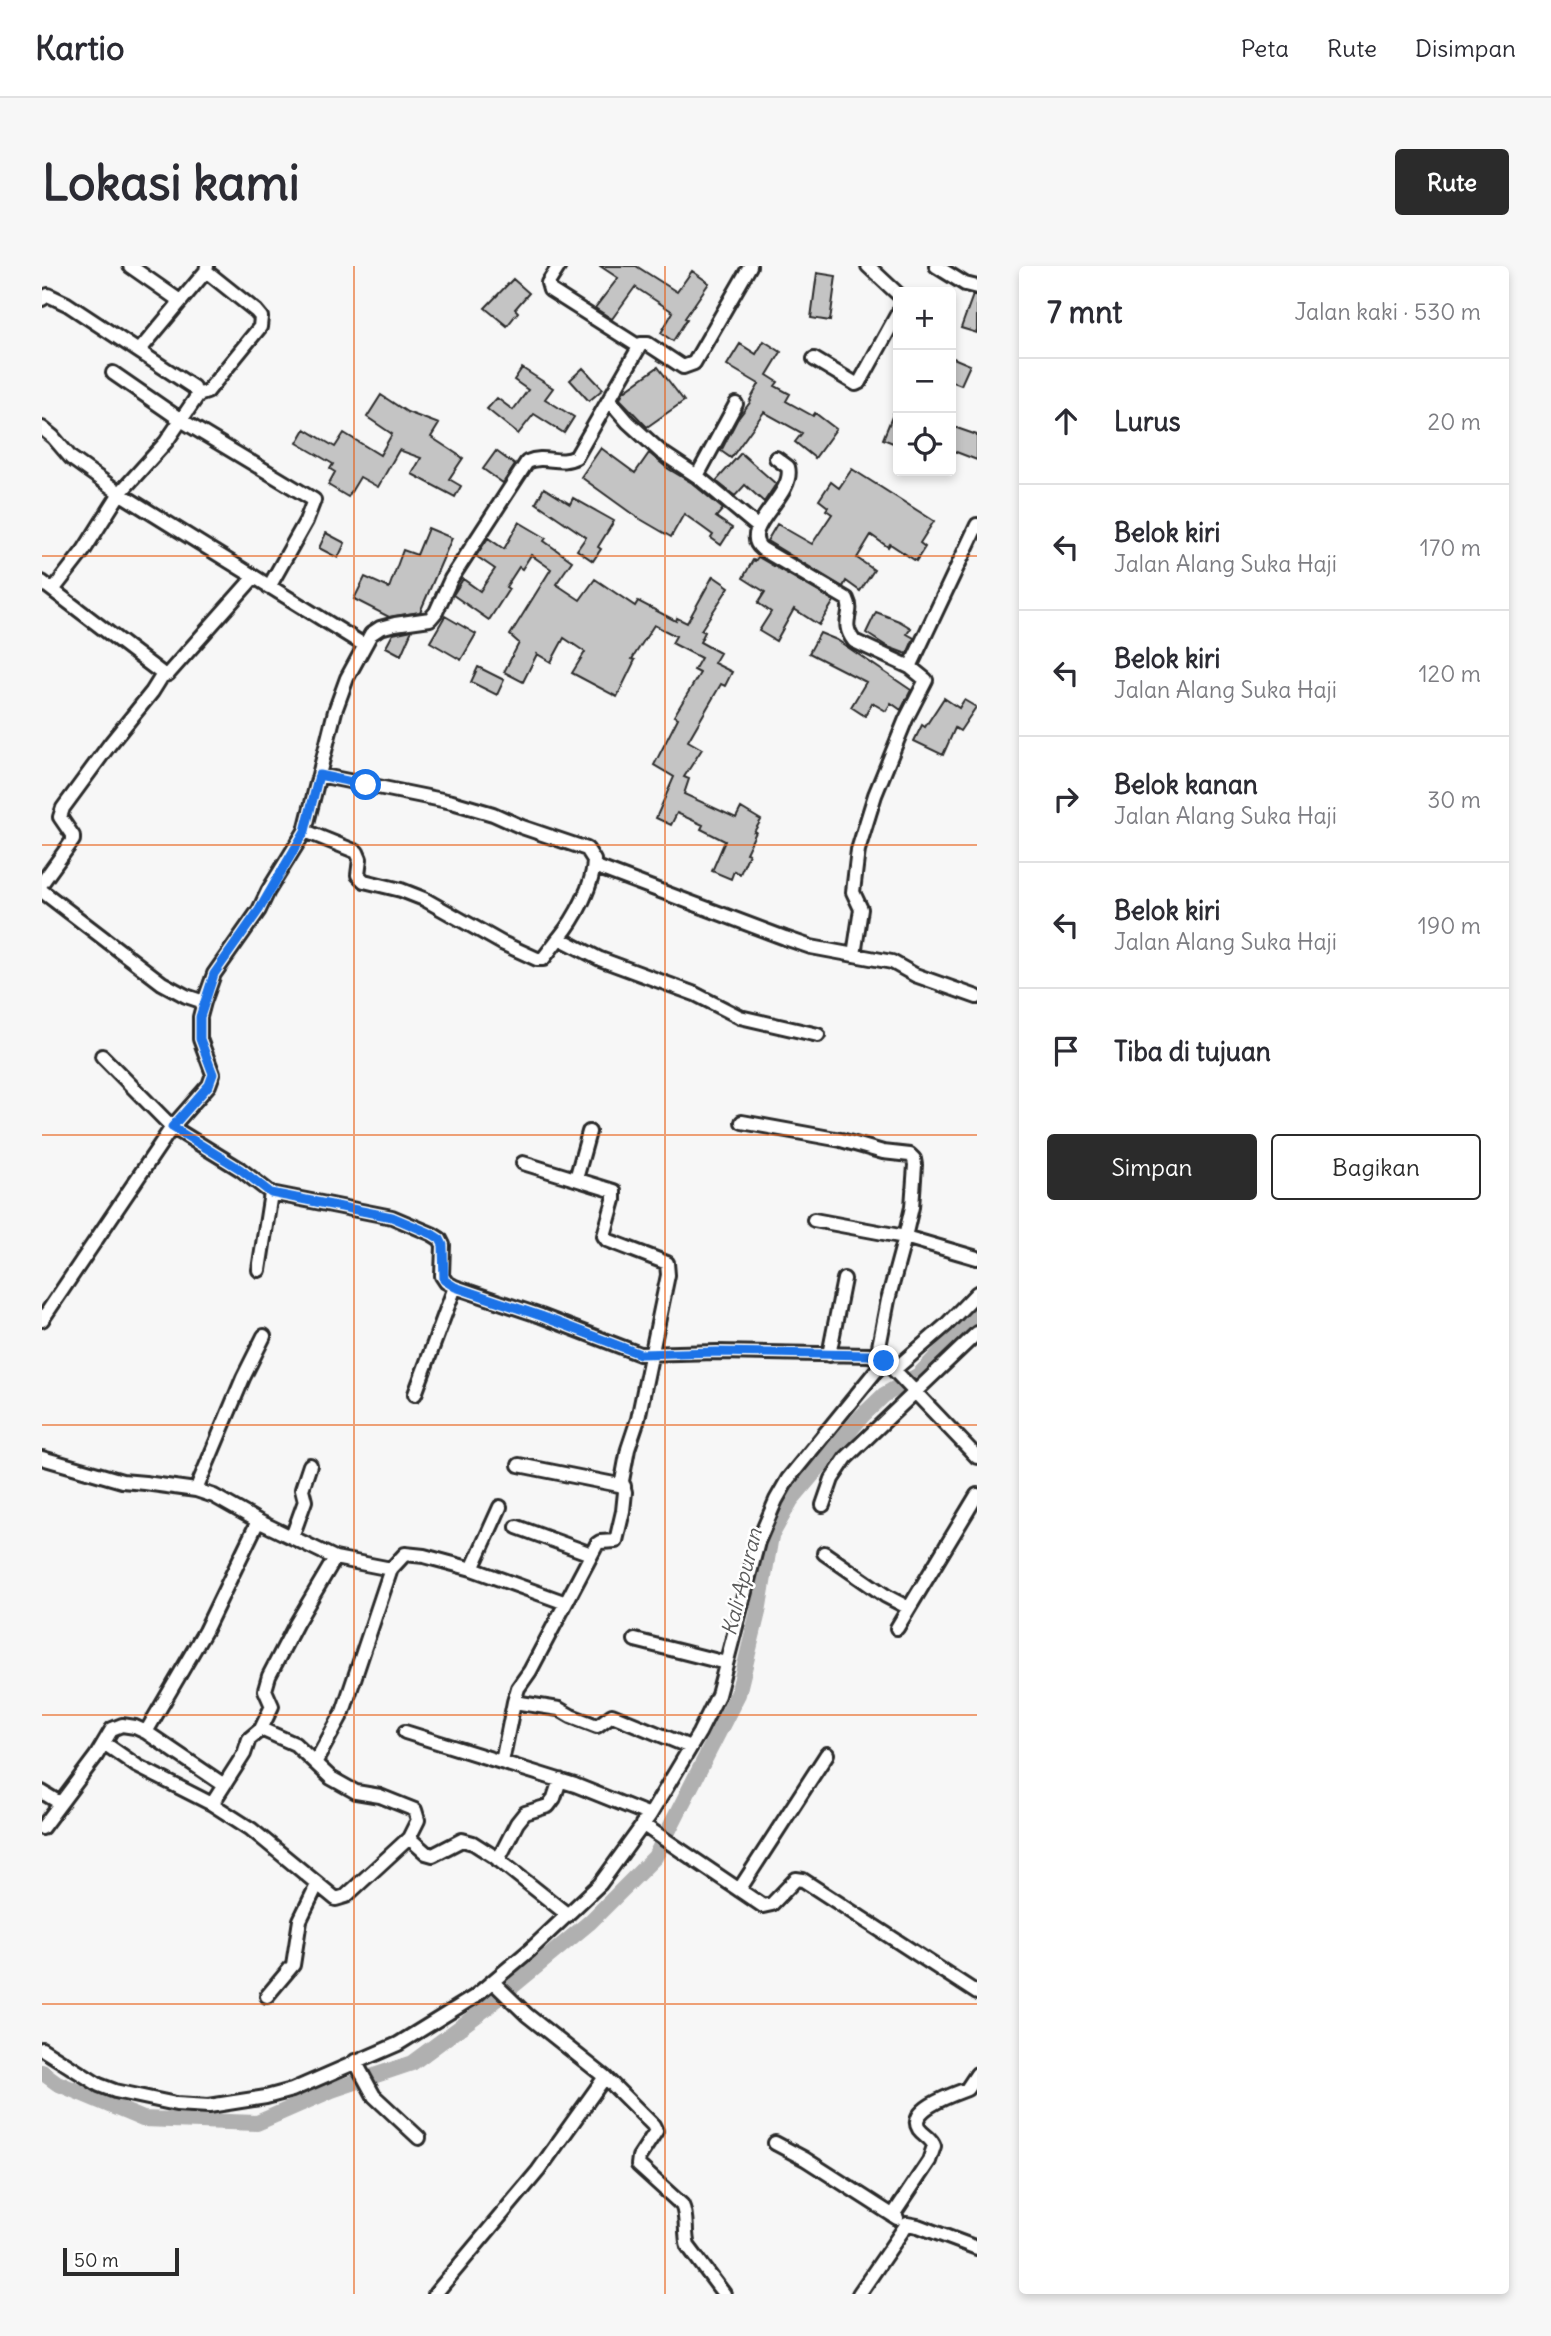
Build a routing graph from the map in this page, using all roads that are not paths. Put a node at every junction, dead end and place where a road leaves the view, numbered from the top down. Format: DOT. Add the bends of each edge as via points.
graph roads {
  1 [pos="130,266"];
  2 [pos="559,266"];
  3 [pos="750,266"];
  4 [pos="868,266"];
  5 [pos="936,266"];
  6 [pos="206,269"];
  7 [pos="977,287"];
  8 [pos="893,289"];
  9 [pos="42,299"];
  10 [pos="180,301"];
  11 [pos="893,322"];
  12 [pos="638,346"];
  13 [pos="139,351"];
  14 [pos="814,359"];
  15 [pos="113,373"];
  16 [pos="198,395"];
  17 [pos="609,400"];
  18 [pos="736,404"];
  19 [pos="181,420"];
  20 [pos="42,428"];
  21 [pos="776,458"];
  22 [pos="697,476"];
  23 [pos="120,493"];
  24 [pos="977,525"];
  25 [pos="758,527"];
  26 [pos="254,577"];
  27 [pos="42,582"];
  28 [pos="269,587"];
  29 [pos="53,590"];
  30 [pos="364,645"];
  31 [pos="910,667"];
  32 [pos="162,676"];
  33 [pos="319,775"];
  34 [pos="305,831"];
  35 [pos="594,866"];
  36 [pos="42,883"];
  37 [pos="42,891"];
  38 [pos="559,938"];
  39 [pos="854,955"];
  40 [pos="977,997"];
  41 [pos="204,1002"];
  42 [pos="818,1035"];
  43 [pos="102,1056"];
  44 [pos="742,1122"];
  45 [pos="172,1127"];
  46 [pos="589,1132"];
  47 [pos="523,1163"];
  48 [pos="576,1179"];
  49 [pos="271,1193"];
  50 [pos="814,1220"];
  51 [pos="905,1237"];
  52 [pos="977,1258"];
  53 [pos="259,1270"];
  54 [pos="844,1279"];
  55 [pos="455,1287"];
  56 [pos="977,1293"];
  57 [pos="42,1320"];
  58 [pos="977,1333"];
  59 [pos="264,1336"];
  60 [pos="652,1355"];
  61 [pos="829,1355"];
  62 [pos="888,1366"];
  63 [pos="912,1390"];
  64 [pos="415,1394"];
  65 [pos="977,1457"];
  66 [pos="42,1458"];
  67 [pos="310,1465"];
  68 [pos="519,1465"];
  69 [pos="624,1486"];
  70 [pos="196,1490"];
  71 [pos="977,1495"];
  72 [pos="823,1505"];
  73 [pos="499,1507"];
  74 [pos="258,1521"];
  75 [pos="517,1527"];
  76 [pos="292,1537"];
  77 [pos="824,1553"];
  78 [pos="591,1554"];
  79 [pos="335,1558"];
  80 [pos="391,1569"];
  81 [pos="472,1569"];
  82 [pos="566,1603"];
  83 [pos="907,1607"];
  84 [pos="897,1628"];
  85 [pos="635,1640"];
  86 [pos="726,1663"];
  87 [pos="514,1702"];
  88 [pos="261,1729"];
  89 [pos="146,1732"];
  90 [pos="405,1732"];
  91 [pos="104,1743"];
  92 [pos="690,1747"];
  93 [pos="827,1754"];
  94 [pos="502,1762"];
  95 [pos="315,1763"];
  96 [pos="560,1780"];
  97 [pos="224,1785"];
  98 [pos="42,1793"];
  99 [pos="61,1803"];
  100 [pos="212,1804"];
  101 [pos="647,1823"];
  102 [pos="42,1828"];
  103 [pos="409,1838"];
  104 [pos="498,1860"];
  105 [pos="317,1885"];
  106 [pos="739,1891"];
  107 [pos="568,1915"];
  108 [pos="496,1984"];
  109 [pos="977,1993"];
  110 [pos="267,1996"];
  111 [pos="42,2049"];
  112 [pos="356,2065"];
  113 [pos="977,2074"];
  114 [pos="605,2077"];
  115 [pos="419,2138"];
  116 [pos="775,2143"];
  117 [pos="892,2215"];
  118 [pos="906,2224"];
  119 [pos="977,2248"];
  120 [pos="435,2294"];
  121 [pos="724,2294"];
  122 [pos="859,2294"];
  1 -- 10 [label="street"];
  2 -- 12 [label="street" via="548,283 550,290"];
  3 -- 12 [label="street" via="694,363 683,367 648,344"];
  4 -- 8 [label="street"];
  5 -- 7 [label="street"];
  6 -- 10 [label="street"];
  6 -- 16 [label="street" via="261,317 260,327 207,392"];
  9 -- 13 [label="street" via="52,296"];
  10 -- 13 [label="street"];
  11 -- 14 [label="street" via="856,384"];
  12 -- 17 [label="street"];
  13 -- 16 [label="street"];
  15 -- 19 [label="street"];
  16 -- 19 [label="street"];
  17 -- 22 [label="street" via="661,452"];
  17 -- 30 [label="street" via="576,457 527,462 451,579 430,620 380,628"];
  18 -- 22 [label="street"];
  19 -- 23 [label="street"];
  19 -- 28 [label="street" via="314,500"];
  20 -- 23 [label="street" via="71,458"];
  21 -- 25 [label="street" via="788,467 789,480"];
  22 -- 25 [label="street"];
  23 -- 26 [label="street"];
  23 -- 29 [label="street"];
  24 -- 31 [label="street"];
  25 -- 31 [label="street" via="757,545 847,599 847,633 854,641"];
  26 -- 28 [label="street"];
  26 -- 32 [label="street"];
  27 -- 29 [label="street"];
  28 -- 30 [label="street"];
  29 -- 32 [label="street"];
  30 -- 33 [label="street" via="346,678"];
  31 -- 39 [label="street" via="926,680 906,719 858,850 853,892 861,909"];
  32 -- 36 [label="street" via="62,808 60,817 73,840"];
  33 -- 34 [label="street"];
  33 -- 35 [label="street" via="493,814 587,849"];
  34 -- 38 [label="street" via="357,852 358,875 364,881 424,899 537,959 547,957"];
  34 -- 41 [label="street" via="259,910 214,974"];
  35 -- 38 [label="street" via="590,885"];
  35 -- 39 [label="street" via="811,947"];
  37 -- 41 [label="street" via="162,983"];
  38 -- 42 [label="street" via="740,1017"];
  39 -- 40 [label="street" via="892,962"];
  41 -- 45 [label="street" via="200,1039 213,1074 209,1085"];
  43 -- 45 [label="street"];
  44 -- 51 [label="street" via="910,1154 915,1165"];
  45 -- 49 [label="street"];
  45 -- 57 [label="street"];
  46 -- 48 [label="street"];
  47 -- 48 [label="street"];
  48 -- 60 [label="street" via="614,1191 604,1233 607,1240 668,1266"];
  49 -- 53 [label="street"];
  49 -- 55 [label="street" via="392,1217 432,1234 443,1245 444,1280"];
  50 -- 51 [label="street"];
  51 -- 52 [label="street"];
  51 -- 62 [label="street" via="888,1300"];
  54 -- 61 [label="street"];
  55 -- 60 [label="street" via="626,1350"];
  55 -- 64 [label="street"];
  56 -- 62 [label="street" via="946,1325"];
  58 -- 63 [label="street"];
  59 -- 70 [label="street"];
  60 -- 61 [label="street"];
  60 -- 69 [label="street" via="628,1449"];
  61 -- 62 [label="street" via="869,1355"];
  62 -- 63 [label="street"];
  62 -- 86 [label="street" via="788,1479 776,1500 758,1542"];
  63 -- 65 [label="street"];
  63 -- 72 [label="street" via="838,1468"];
  66 -- 70 [label="street" via="122,1481"];
  67 -- 76 [label="street" via="302,1489 305,1501"];
  68 -- 69 [label="street"];
  69 -- 78 [label="street" via="616,1541 600,1542"];
  70 -- 74 [label="street"];
  71 -- 83 [label="street"];
  73 -- 81 [label="street"];
  74 -- 76 [label="street"];
  74 -- 89 [label="street" via="205,1631"];
  75 -- 78 [label="street"];
  76 -- 79 [label="street"];
  77 -- 83 [label="street"];
  78 -- 82 [label="street"];
  79 -- 80 [label="street"];
  79 -- 88 [label="street" via="269,1676 265,1690 272,1706"];
  80 -- 81 [label="street" via="405,1554 411,1554"];
  80 -- 95 [label="street" via="343,1712"];
  81 -- 82 [label="street"];
  82 -- 87 [label="street"];
  83 -- 84 [label="street"];
  85 -- 86 [label="street"];
  86 -- 92 [label="street" via="718,1695"];
  87 -- 92 [label="street" via="559,1709 597,1726 612,1716"];
  87 -- 94 [label="street"];
  88 -- 95 [label="street" via="295,1744"];
  88 -- 97 [label="street" via="249,1739"];
  89 -- 91 [label="street" via="117,1726"];
  89 -- 97 [label="street"];
  90 -- 94 [label="street"];
  91 -- 99 [label="street"];
  91 -- 100 [label="street" via="137,1766"];
  92 -- 101 [label="street"];
  93 -- 106 [label="street"];
  94 -- 96 [label="street"];
  95 -- 103 [label="street" via="355,1792 415,1810 418,1820"];
  96 -- 101 [label="street"];
  96 -- 104 [label="street" via="548,1806 525,1813 517,1823"];
  97 -- 100 [label="street"];
  98 -- 99 [label="street"];
  99 -- 102 [label="street"];
  100 -- 105 [label="street" via="251,1829"];
  101 -- 106 [label="street"];
  101 -- 107 [label="street" via="600,1884"];
  103 -- 104 [label="street" via="433,1855 467,1840"];
  103 -- 105 [label="street" via="340,1899"];
  104 -- 107 [label="street"];
  105 -- 110 [label="street" via="299,1920 293,1965"];
  106 -- 109 [label="street" via="767,1906 796,1879 803,1880"];
  107 -- 108 [label="street"];
  108 -- 112 [label="street" via="398,2045"];
  108 -- 114 [label="street"];
  111 -- 112 [label="street" via="99,2085 176,2104 209,2105 266,2097"];
  112 -- 115 [label="street" via="374,2096"];
  113 -- 117 [label="street" via="967,2089 931,2104 919,2116 919,2130 934,2146 929,2161"];
  114 -- 120 [label="street" via="538,2171"];
  114 -- 121 [label="street" via="656,2131 638,2165 682,2205 688,2246"];
  116 -- 117 [label="street"];
  117 -- 118 [label="street"];
  118 -- 119 [label="street"];
  118 -- 122 [label="street"];
}
